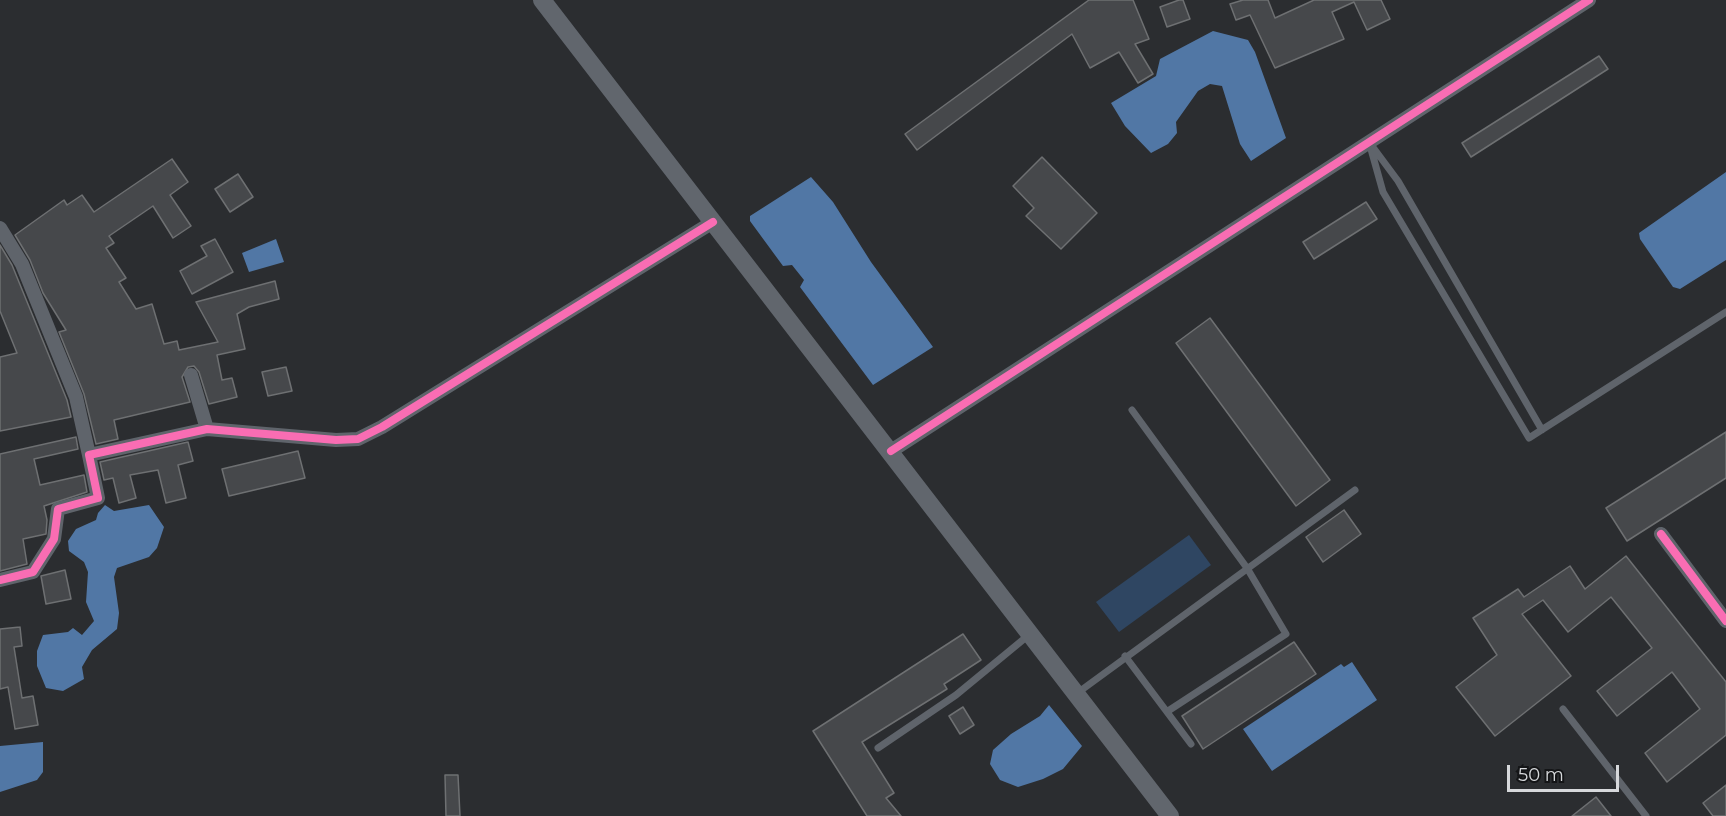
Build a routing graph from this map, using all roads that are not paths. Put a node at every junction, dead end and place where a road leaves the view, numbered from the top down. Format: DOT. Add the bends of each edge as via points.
graph roads {
  1 [pos="542,0"];
  2 [pos="1589,0"];
  3 [pos="1369,142"];
  4 [pos="713,222"];
  5 [pos="0,228"];
  6 [pos="1726,312"];
  7 [pos="191,375"];
  8 [pos="1132,410"];
  9 [pos="207,429"];
  10 [pos="1542,430"];
  11 [pos="891,451"];
  12 [pos="89,455"];
  13 [pos="1355,490"];
  14 [pos="1661,534"];
  15 [pos="1247,568"];
  16 [pos="0,580"];
  17 [pos="1726,621"];
  18 [pos="1030,634"];
  19 [pos="1125,656"];
  20 [pos="1076,694"];
  21 [pos="1563,709"];
  22 [pos="1168,711"];
  23 [pos="1191,744"];
  24 [pos="879,748"];
  25 [pos="1165,814"];
  26 [pos="1646,816"];
  1 -- 4 [label="main road"];
  2 -- 3 [label="street"];
  3 -- 10 [label="lane" via="1398,181"];
  3 -- 10 [label="lane" via="1383,192 1529,438"];
  3 -- 11 [label="street"];
  4 -- 9 [label="street" via="382,427 358,438 336,440"];
  4 -- 11 [label="main road"];
  5 -- 12 [label="street" via="22,264 76,398"];
  6 -- 10 [label="lane"];
  7 -- 9 [label="street"];
  8 -- 15 [label="lane"];
  9 -- 12 [label="street"];
  11 -- 18 [label="main road"];
  12 -- 16 [label="street" via="98,498 58,509 54,539 33,572"];
  13 -- 15 [label="lane"];
  14 -- 17 [label="street"];
  15 -- 19 [label="lane"];
  15 -- 22 [label="lane" via="1286,634"];
  18 -- 20 [label="main road"];
  18 -- 24 [label="lane" via="956,695"];
  19 -- 20 [label="lane"];
  19 -- 22 [label="lane"];
  20 -- 25 [label="main road"];
  21 -- 26 [label="lane"];
  22 -- 23 [label="lane"];
}
